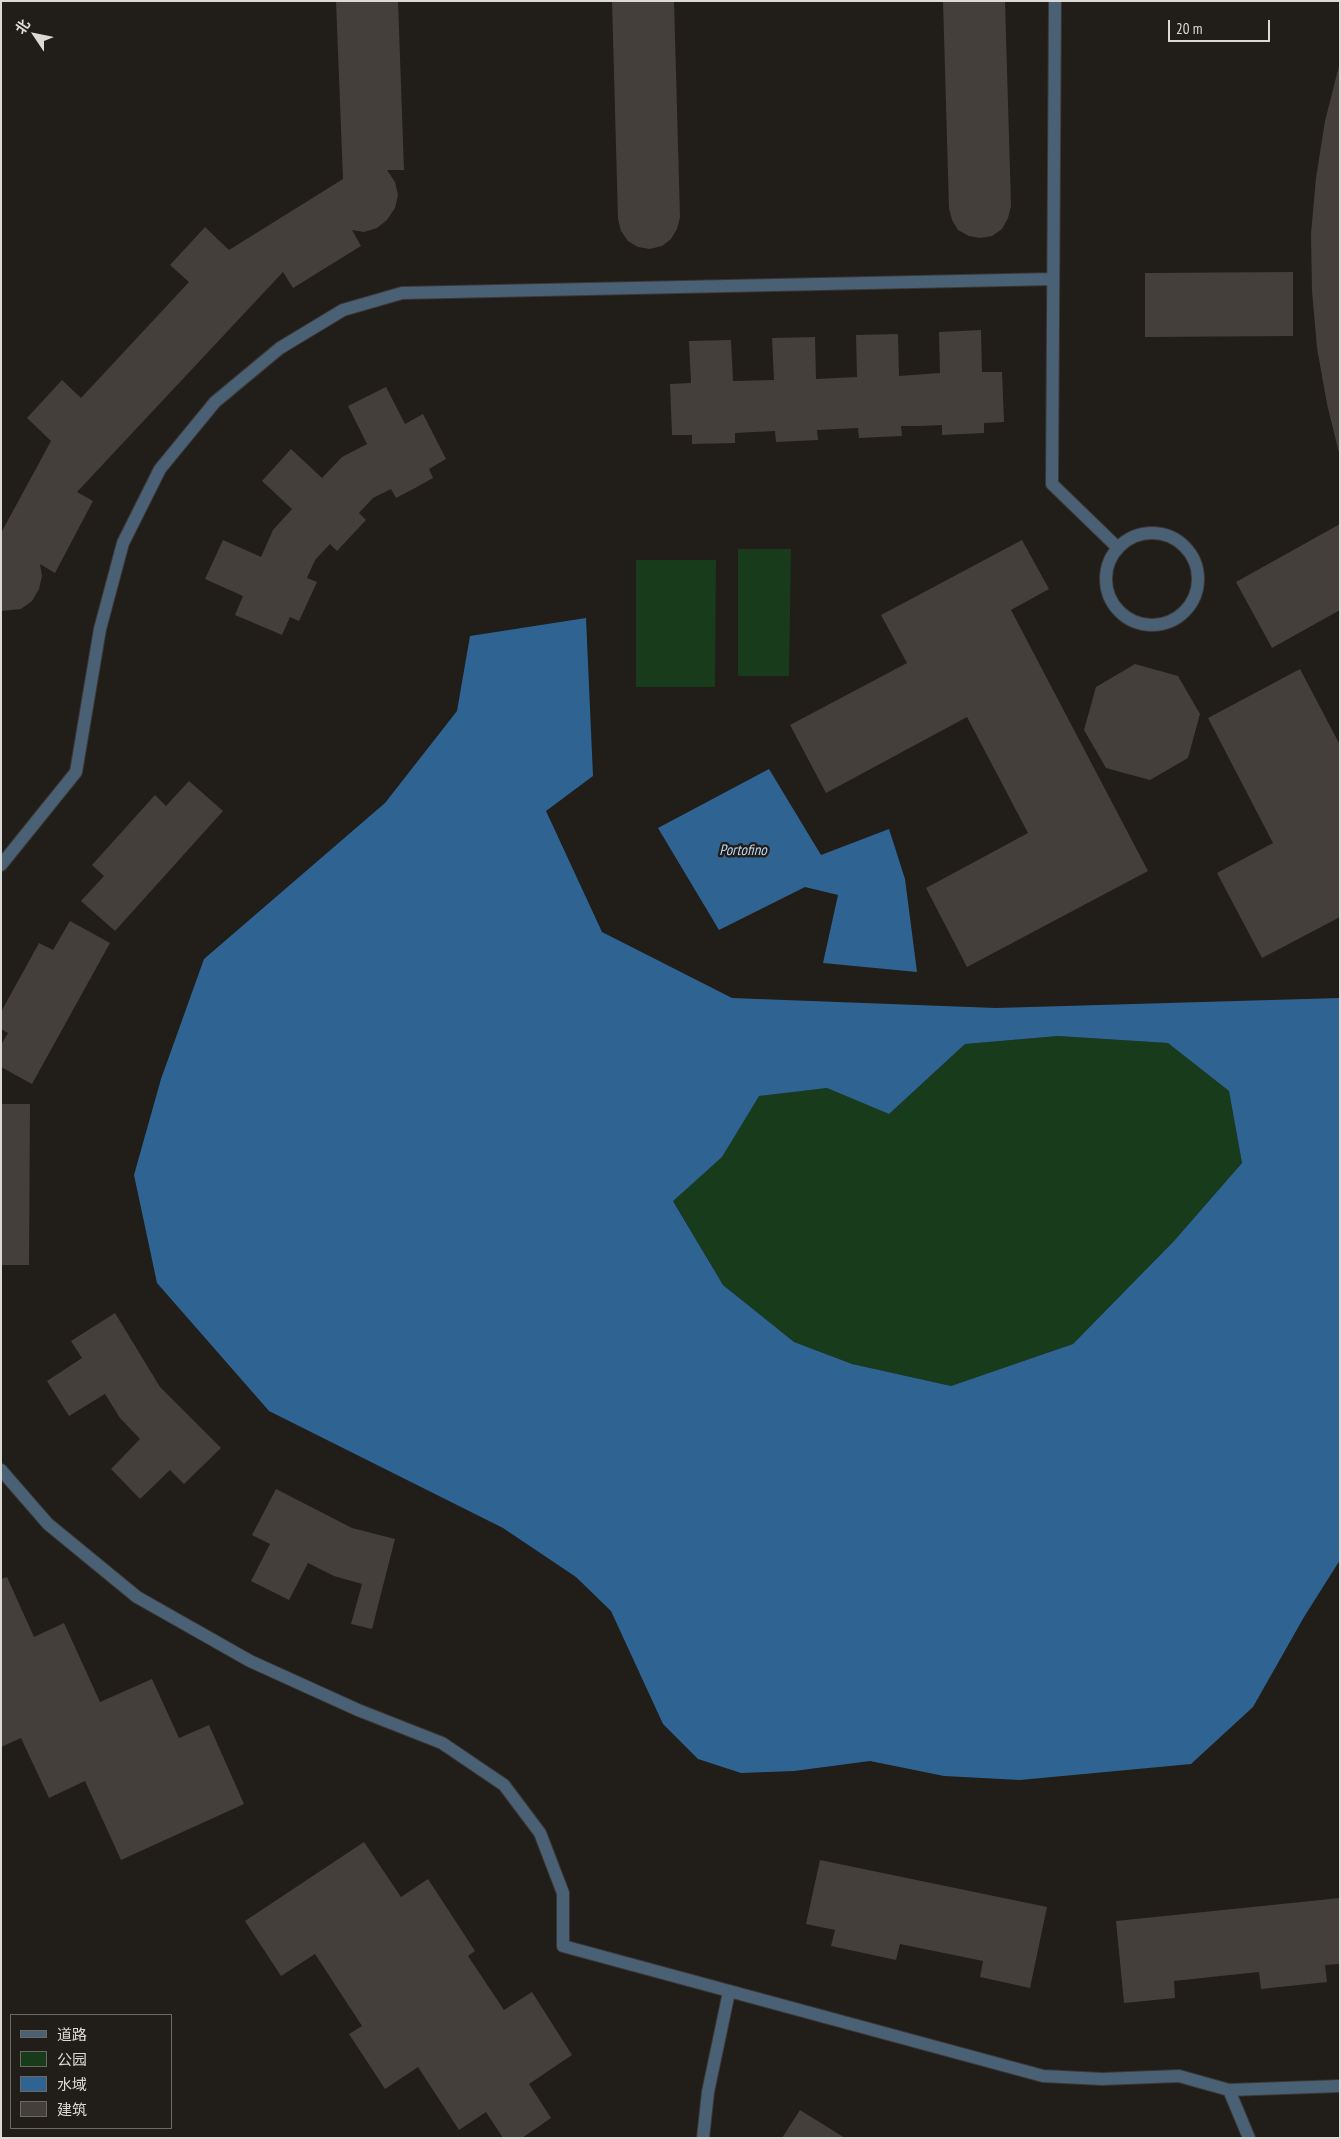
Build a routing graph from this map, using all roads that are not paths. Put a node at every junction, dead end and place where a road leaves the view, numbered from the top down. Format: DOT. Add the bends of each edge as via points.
graph roads {
  1 [pos="1055,1"];
  2 [pos="1053,279"];
  3 [pos="1118,548"];
  4 [pos="1,864"];
  5 [pos="1,1470"];
  6 [pos="729,1992"];
  7 [pos="1340,2086"];
  8 [pos="1228,2090"];
  9 [pos="703,2138"];
  10 [pos="1249,2138"];
  1 -- 2 [label="street"];
  2 -- 3 [label="street" via="1052,484"];
  2 -- 4 [label="street" via="402,293 343,310 280,348 215,402 160,470 123,543 100,629 76,772"];
  3 -- 3 [label="street" via="1109,562 1106,579 1109,596 1118,610 1131,620 1148,625 1165,623 1180,615 1191,603 1197,587 1197,570 1191,554 1180,542 1164,534 1147,532"];
  5 -- 6 [label="street" via="48,1524 136,1597 250,1661 442,1744 504,1785 540,1833 563,1893 563,1946"];
  6 -- 8 [label="street" via="1043,2076 1179,2076"];
  6 -- 9 [label="street" via="708,2092"];
  7 -- 8 [label="street"];
  8 -- 10 [label="street"];
}
